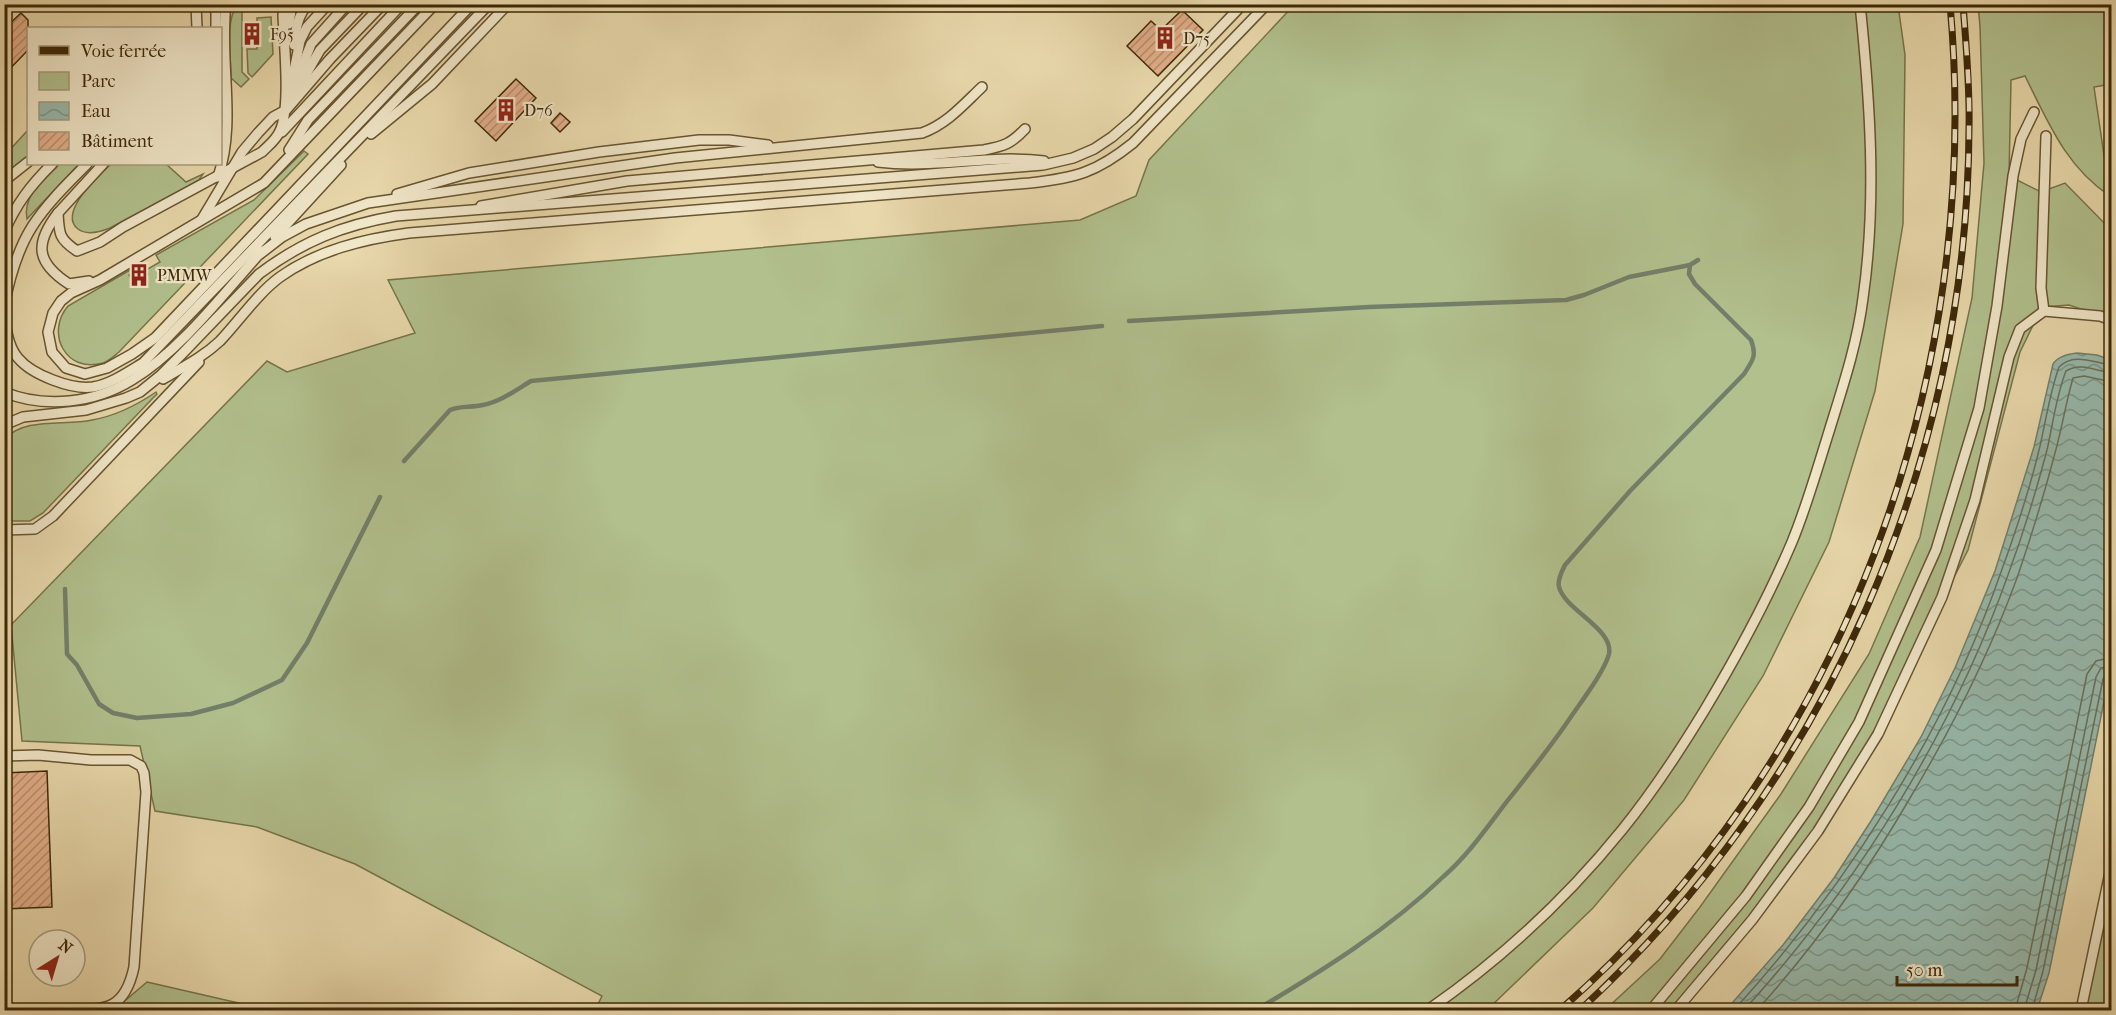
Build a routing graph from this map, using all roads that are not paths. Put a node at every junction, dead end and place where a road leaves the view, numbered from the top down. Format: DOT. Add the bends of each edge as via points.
graph roads {
  1 [pos="196,4"];
  2 [pos="216,4"];
  3 [pos="226,4"];
  4 [pos="284,4"];
  5 [pos="292,4"];
  6 [pos="308,4"];
  7 [pos="328,4"];
  8 [pos="347,4"];
  9 [pos="364,4"];
  10 [pos="383,4"];
  11 [pos="402,4"];
  12 [pos="420,4"];
  13 [pos="435,4"];
  14 [pos="472,4"];
  15 [pos="489,4"];
  16 [pos="494,4"];
  17 [pos="508,4"];
  18 [pos="1243,4"];
  19 [pos="1267,4"];
  20 [pos="1860,4"];
  21 [pos="196,27"];
  22 [pos="216,27"];
  23 [pos="982,87"];
  24 [pos="286,110"];
  25 [pos="2034,112"];
  26 [pos="308,120"];
  27 [pos="1025,129"];
  28 [pos="370,134"];
  29 [pos="2046,136"];
  30 [pos="276,139"];
  31 [pos="779,146"];
  32 [pos="861,160"];
  33 [pos="1054,162"];
  34 [pos="27,163"];
  35 [pos="222,164"];
  36 [pos="51,165"];
  37 [pos="86,165"];
  38 [pos="102,165"];
  39 [pos="218,165"];
  40 [pos="222,165"];
  41 [pos="278,167"];
  42 [pos="232,169"];
  43 [pos="218,177"];
  44 [pos="4,181"];
  45 [pos="368,203"];
  46 [pos="58,213"];
  47 [pos="431,214"];
  48 [pos="199,222"];
  49 [pos="4,232"];
  50 [pos="260,254"];
  51 [pos="100,280"];
  52 [pos="4,306"];
  53 [pos="2044,311"];
  54 [pos="179,313"];
  55 [pos="4,319"];
  56 [pos="2112,320"];
  57 [pos="218,342"];
  58 [pos="163,344"];
  59 [pos="4,392"];
  60 [pos="140,392"];
  61 [pos="4,425"];
  62 [pos="4,530"];
  63 [pos="4,756"];
  64 [pos="2112,863"];
  65 [pos="62,1011"];
  66 [pos="1428,1011"];
  67 [pos="1650,1011"];
  68 [pos="1676,1011"];
  69 [pos="2081,1011"];
  1 -- 21 [label="lane"];
  2 -- 22 [label="lane"];
  3 -- 35 [label="lane" via="227,122"];
  4 -- 24 [label="lane"];
  5 -- 24 [label="lane"];
  6 -- 24 [label="lane" via="298,21"];
  7 -- 24 [label="lane" via="300,41"];
  8 -- 24 [label="lane" via="311,44"];
  9 -- 24 [label="lane" via="320,50"];
  10 -- 24 [label="lane"];
  11 -- 30 [label="lane"];
  12 -- 26 [label="lane"];
  13 -- 41 [label="lane"];
  14 -- 54 [label="lane"];
  15 -- 58 [label="lane"];
  16 -- 28 [label="lane"];
  17 -- 28 [label="lane" via="432,84"];
  18 -- 33 [label="lane" via="1112,137 1074,158"];
  19 -- 57 [label="lane" via="1134,143 1113,160 1088,172 1030,183 372,238 339,248 279,278"];
  20 -- 66 [label="lane" via="1872,201 1863,299 1848,369 1792,541 1750,633 1678,754 1622,830 1538,921"];
  23 -- 31 [label="lane" via="948,120 922,133"];
  24 -- 30 [label="lane"];
  24 -- 42 [label="lane" via="258,133"];
  25 -- 67 [label="lane" via="2020,139 1997,306 1978,408 1932,561 1859,722 1809,807 1746,896"];
  26 -- 30 [label="lane"];
  26 -- 41 [label="lane"];
  27 -- 32 [label="lane" via="1005,146 984,150"];
  28 -- 50 [label="lane"];
  29 -- 53 [label="lane" via="2041,288"];
  30 -- 42 [label="lane"];
  31 -- 45 [label="lane" via="624,164"];
  31 -- 45 [label="lane" via="699,140 599,152 469,173"];
  32 -- 33 [label="lane" via="899,165 1017,158"];
  32 -- 47 [label="lane" via="627,181"];
  33 -- 47 [label="lane"];
  34 -- 44 [label="lane"];
  36 -- 49 [label="lane" via="26,192"];
  37 -- 52 [label="lane" via="27,233 11,273"];
  38 -- 46 [label="lane"];
  39 -- 43 [label="lane"];
  40 -- 43 [label="lane"];
  41 -- 48 [label="lane" via="264,183"];
  42 -- 43 [label="lane"];
  42 -- 48 [label="lane"];
  43 -- 46 [label="lane" via="77,251 59,234"];
  45 -- 50 [label="lane" via="306,224"];
  46 -- 51 [label="lane" via="41,241 45,261 69,284"];
  47 -- 60 [label="lane" via="369,221 297,248 260,274"];
  48 -- 51 [label="lane"];
  50 -- 59 [label="lane" via="188,333 133,380 87,398 48,403"];
  51 -- 54 [label="lane" via="70,293 53,313 48,332 52,352 66,368 85,374 106,368 154,338"];
  53 -- 56 [label="lane"];
  53 -- 68 [label="lane" via="2020,329 2009,357 1975,500 1949,575 1878,734 1804,849 1752,920"];
  54 -- 58 [label="lane"];
  55 -- 58 [label="lane" via="18,358 71,386 93,387 121,376"];
  57 -- 60 [label="lane" via="191,363"];
  57 -- 62 [label="lane" via="53,516 35,529"];
  60 -- 61 [label="lane" via="86,410 23,417"];
  63 -- 65 [label="lane" via="122,759 136,762 144,773 146,792 132,979 128,990 113,1005"];
  64 -- 69 [label="lane"];
}
